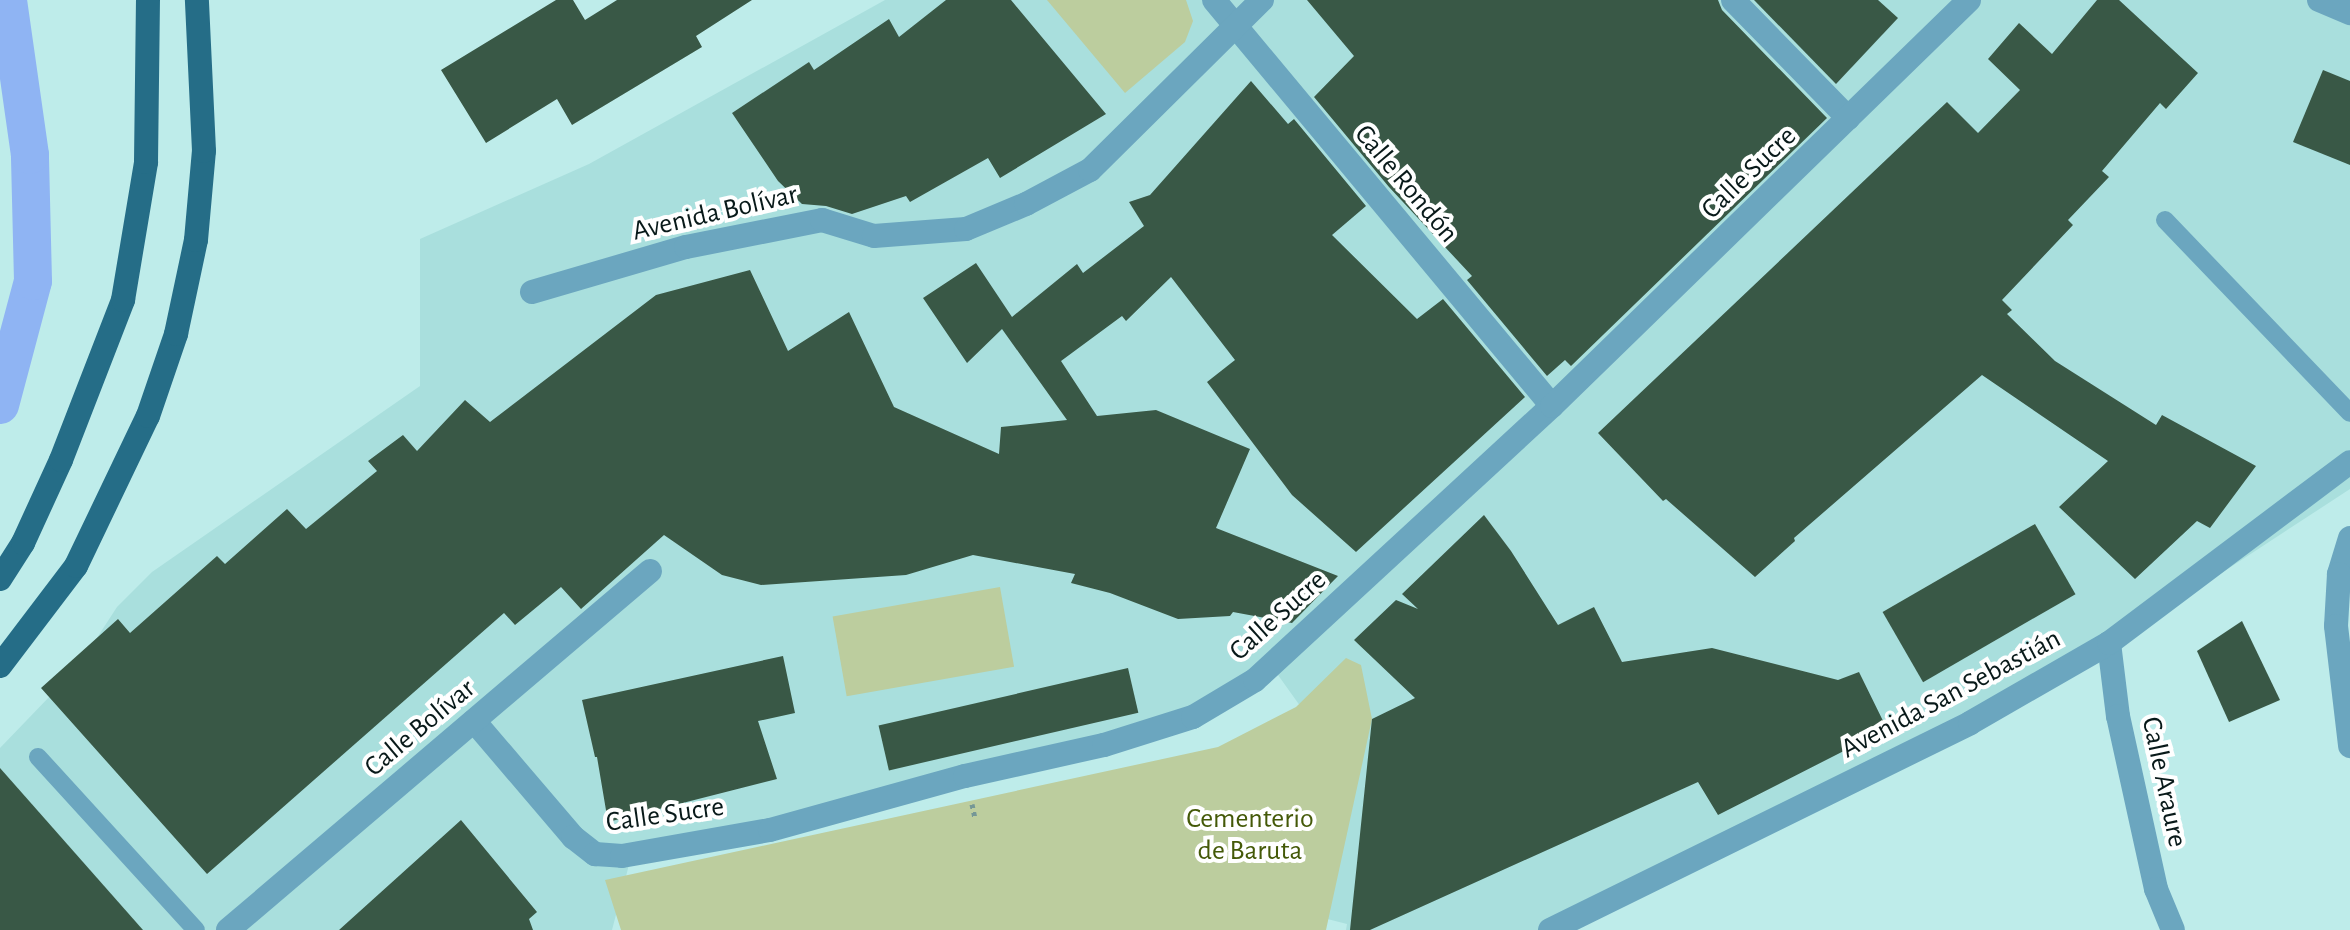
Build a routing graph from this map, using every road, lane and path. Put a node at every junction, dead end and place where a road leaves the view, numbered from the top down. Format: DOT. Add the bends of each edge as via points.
graph roads {
  1 [pos="148,0"];
  2 [pos="197,0"];
  3 [pos="1214,0"];
  4 [pos="1262,0"];
  5 [pos="1733,0"];
  6 [pos="1969,0"];
  7 [pos="2319,0"];
  8 [pos="2350,13"];
  9 [pos="1236,27"];
  10 [pos="1848,118"];
  11 [pos="2165,220"];
  12 [pos="532,292"];
  13 [pos="1552,406"];
  14 [pos="2350,413"];
  15 [pos="2350,462"];
  16 [pos="2350,538"];
  17 [pos="650,571"];
  18 [pos="0,579"];
  19 [pos="2109,643"];
  20 [pos="0,666"];
  21 [pos="474,721"];
  22 [pos="2350,746"];
  23 [pos="38,757"];
  24 [pos="196,930"];
  25 [pos="228,930"];
  26 [pos="1550,930"];
  27 [pos="2173,930"];
  1 -- 18 [label="main road" via="146,162 123,300 61,460 23,543"];
  2 -- 20 [label="main road" via="204,151 196,240 176,334 148,416 76,566"];
  3 -- 9 [label="street, Calle Rondón"];
  4 -- 9 [label="street, Avenida Bolívar"];
  5 -- 10 [label="street"];
  6 -- 10 [label="street, Calle Sucre"];
  7 -- 8 [label="street"];
  9 -- 12 [label="street, Avenida Bolívar" via="1090,170 966,229 874,236 822,220 686,247"];
  9 -- 13 [label="street, Calle Rondón"];
  10 -- 13 [label="street, Calle Sucre"];
  11 -- 14 [label="lane"];
  13 -- 21 [label="street, Calle Sucre" via="1255,680 1193,717 1104,745 965,776 770,830 622,856 595,854 573,837"];
  15 -- 19 [label="street, Avenida San Sebastián"];
  16 -- 22 [label="street" via="2339,574 2336,626"];
  17 -- 21 [label="street, Calle Bolívar"];
  19 -- 26 [label="street, Avenida San Sebastián" via="1970,723"];
  19 -- 27 [label="street, Calle Araure" via="2118,716 2156,889"];
  21 -- 25 [label="street, Calle Bolívar"];
  23 -- 24 [label="lane"];
}
